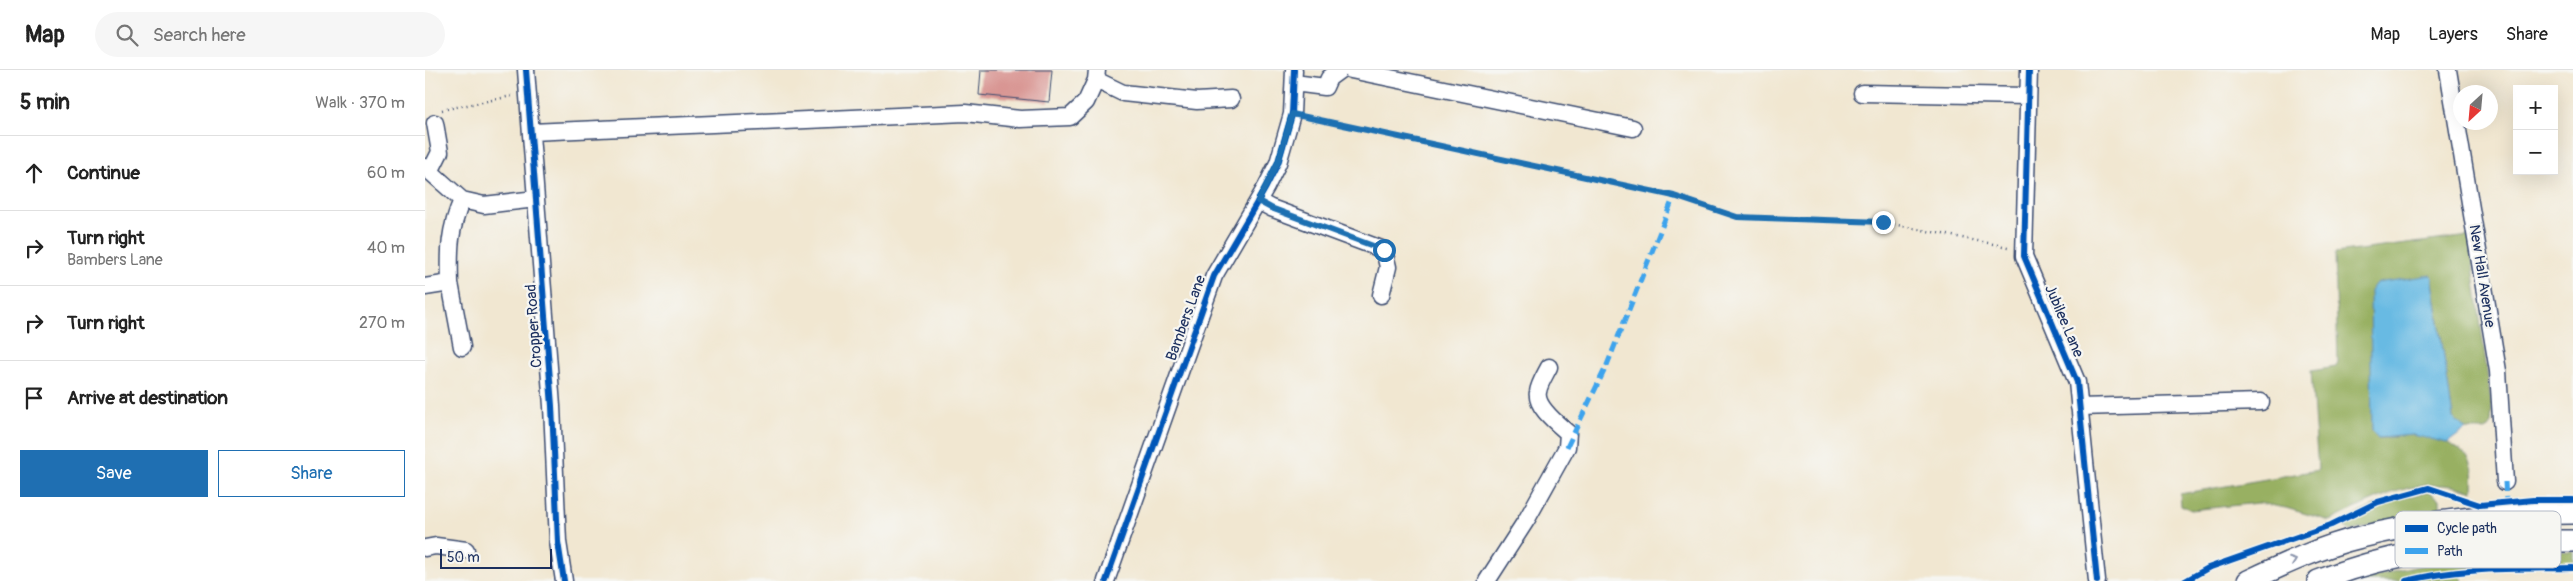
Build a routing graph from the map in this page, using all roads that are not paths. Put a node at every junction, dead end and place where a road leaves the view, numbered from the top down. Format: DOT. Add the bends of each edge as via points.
graph roads {
  1 [pos="526,70"];
  2 [pos="1340,70"];
  3 [pos="1351,70"];
  4 [pos="2029,70"];
  5 [pos="2448,70"];
  6 [pos="1097,75"];
  7 [pos="1294,77"];
  8 [pos="1862,93"];
  9 [pos="2027,96"];
  10 [pos="1231,99"];
  11 [pos="434,119"];
  12 [pos="1633,128"];
  13 [pos="531,132"];
  14 [pos="427,169"];
  15 [pos="536,199"];
  16 [pos="462,200"];
  17 [pos="1258,201"];
  18 [pos="450,283"];
  19 [pos="425,287"];
  20 [pos="1381,295"];
  21 [pos="462,347"];
  22 [pos="1549,367"];
  23 [pos="2261,402"];
  24 [pos="2079,407"];
  25 [pos="2505,482"];
  26 [pos="2395,531"];
  27 [pos="425,548"];
  28 [pos="466,550"];
  29 [pos="2395,558"];
  30 [pos="564,581"];
  31 [pos="1107,581"];
  32 [pos="1487,581"];
  33 [pos="2097,581"];
  34 [pos="2248,581"];
  35 [pos="2318,581"];
  1 -- 13 [label="street, Cropper Road"];
  2 -- 7 [label="street" via="1329,78 1325,87"];
  3 -- 12 [label="street"];
  4 -- 9 [label="street, Jubilee Lane"];
  5 -- 25 [label="street, New Hall Avenue" via="2498,372"];
  6 -- 10 [label="street" via="1123,93 1197,101"];
  6 -- 13 [label="street" via="1087,102 1069,117 1020,120 965,113"];
  7 -- 17 [label="street, Bambers Lane" via="1292,114 1278,162"];
  8 -- 9 [label="street"];
  9 -- 24 [label="street, Jubilee Lane" via="2024,256 2077,382"];
  11 -- 14 [label="street" via="440,152"];
  13 -- 15 [label="street, Cropper Road"];
  14 -- 16 [label="street"];
  15 -- 16 [label="street" via="484,205"];
  15 -- 30 [label="street, Cropper Road" via="552,406 558,542"];
  16 -- 18 [label="street" via="452,222"];
  17 -- 20 [label="street" via="1384,250 1388,267"];
  17 -- 31 [label="street, Bambers Lane" via="1214,276"];
  18 -- 19 [label="street"];
  18 -- 21 [label="street"];
  22 -- 32 [label="street" via="1537,397 1548,414 1568,433 1567,447 1527,519"];
  23 -- 24 [label="street"];
  24 -- 33 [label="street, Jubilee Lane"];
  34 -- 26 [label="main road, one-way" via="2361,537"];
  27 -- 28 [label="street" via="436,546"];
  29 -- 35 [label="main road"];
}
